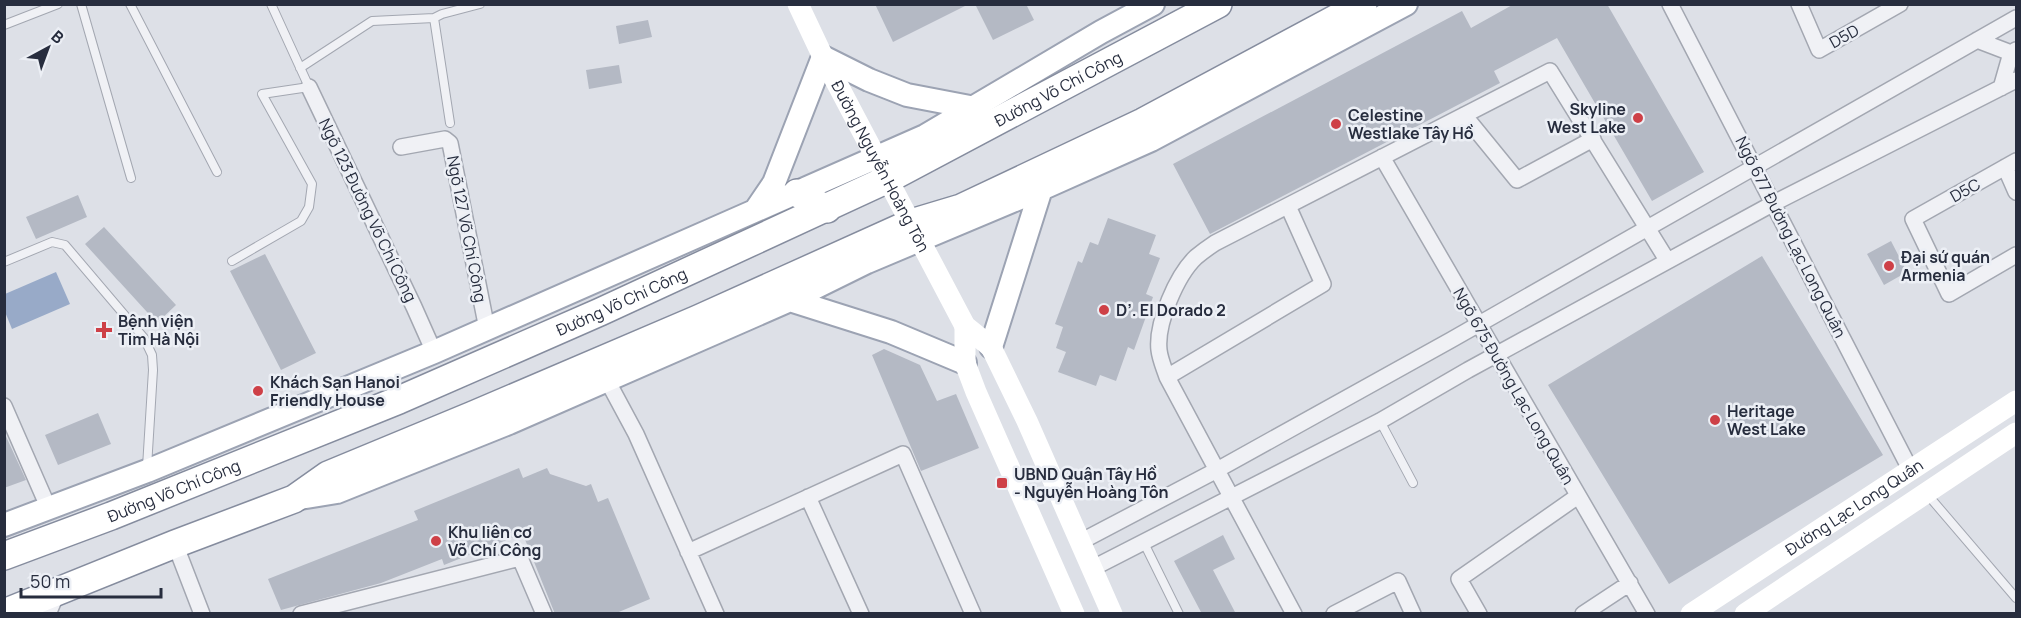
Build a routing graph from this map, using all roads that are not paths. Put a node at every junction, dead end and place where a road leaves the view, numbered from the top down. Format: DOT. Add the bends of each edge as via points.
graph roads {
  1 [pos="58,4"];
  2 [pos="81,4"];
  3 [pos="130,4"];
  4 [pos="271,4"];
  5 [pos="480,4"];
  6 [pos="798,4"];
  7 [pos="1153,4"];
  8 [pos="1218,4"];
  9 [pos="1363,4"];
  10 [pos="1407,4"];
  11 [pos="1670,4"];
  12 [pos="1799,4"];
  13 [pos="1900,4"];
  14 [pos="434,18"];
  15 [pos="2016,18"];
  16 [pos="4,25"];
  17 [pos="1977,40"];
  18 [pos="2014,52"];
  19 [pos="823,57"];
  20 [pos="300,68"];
  21 [pos="2016,80"];
  22 [pos="309,87"];
  23 [pos="2001,88"];
  24 [pos="975,108"];
  25 [pos="1464,115"];
  26 [pos="450,123"];
  27 [pos="925,136"];
  28 [pos="1593,139"];
  29 [pos="401,147"];
  30 [pos="1383,157"];
  31 [pos="2011,164"];
  32 [pos="1755,167"];
  33 [pos="882,168"];
  34 [pos="217,172"];
  35 [pos="131,178"];
  36 [pos="1041,189"];
  37 [pos="2016,192"];
  38 [pos="797,193"];
  39 [pos="1774,203"];
  40 [pos="1288,206"];
  41 [pos="827,208"];
  42 [pos="973,210"];
  43 [pos="755,211"];
  44 [pos="1648,227"];
  45 [pos="915,232"];
  46 [pos="2016,255"];
  47 [pos="1667,260"];
  48 [pos="232,261"];
  49 [pos="4,262"];
  50 [pos="867,262"];
  51 [pos="790,300"];
  52 [pos="1479,325"];
  53 [pos="965,326"];
  54 [pos="487,329"];
  55 [pos="991,347"];
  56 [pos="434,352"];
  57 [pos="1496,355"];
  58 [pos="965,363"];
  59 [pos="1167,376"];
  60 [pos="607,380"];
  61 [pos="2016,401"];
  62 [pos="4,406"];
  63 [pos="1380,421"];
  64 [pos="2016,433"];
  65 [pos="1910,469"];
  66 [pos="1217,470"];
  67 [pos="147,471"];
  68 [pos="1413,483"];
  69 [pos="1926,493"];
  70 [pos="1232,496"];
  71 [pos="1578,496"];
  72 [pos="808,497"];
  73 [pos="294,499"];
  74 [pos="49,508"];
  75 [pos="4,525"];
  76 [pos="1080,542"];
  77 [pos="1144,543"];
  78 [pos="175,544"];
  79 [pos="688,552"];
  80 [pos="4,556"];
  81 [pos="1093,568"];
  82 [pos="1630,583"];
  83 [pos="2016,598"];
  84 [pos="53,602"];
  85 [pos="4,614"];
  86 [pos="202,614"];
  87 [pos="301,614"];
  88 [pos="544,614"];
  89 [pos="716,614"];
  90 [pos="861,614"];
  91 [pos="973,614"];
  92 [pos="1074,614"];
  93 [pos="1112,614"];
  94 [pos="1179,614"];
  95 [pos="1294,614"];
  96 [pos="1334,614"];
  97 [pos="1413,614"];
  98 [pos="1479,614"];
  99 [pos="1583,614"];
  100 [pos="1647,614"];
  101 [pos="1691,614"];
  102 [pos="1745,614"];
  1 -- 16 [label="lane"];
  2 -- 35 [label="lane"];
  3 -- 34 [label="lane"];
  4 -- 20 [label="lane, Ngõ 123 Đường Võ Chí Công"];
  5 -- 14 [label="lane"];
  6 -- 19 [label="main road, Đường Nguyễn Hoàng Tôn"];
  7 -- 24 [label="main road, Đường Võ Chí Công"];
  8 -- 33 [label="highway, Đường Võ Chí Công"];
  9 -- 42 [label="highway"];
  10 -- 36 [label="main road" via="1151,140"];
  11 -- 32 [label="street, Ngõ 677 Đường Lạc Long Quân"];
  12 -- 13 [label="street, D5D" via="1819,50"];
  14 -- 20 [label="lane" via="372,21"];
  14 -- 26 [label="lane"];
  15 -- 17 [label="street"];
  17 -- 18 [label="street"];
  17 -- 32 [label="street"];
  18 -- 23 [label="street"];
  19 -- 24 [label="main road" via="907,95"];
  19 -- 33 [label="main road, Đường Nguyễn Hoàng Tôn"];
  19 -- 43 [label="main road" via="774,183"];
  20 -- 22 [label="lane, Ngõ 123 Đường Võ Chí Công"];
  21 -- 23 [label="street"];
  22 -- 48 [label="lane" via="262,94 312,184 309,207 301,221"];
  22 -- 56 [label="street, Ngõ 123 Đường Võ Chí Công"];
  23 -- 39 [label="street"];
  24 -- 27 [label="main road, Đường Võ Chí Công"];
  25 -- 28 [label="street" via="1517,180"];
  25 -- 28 [label="street" via="1550,71"];
  25 -- 30 [label="street"];
  27 -- 33 [label="highway"];
  28 -- 44 [label="street"];
  29 -- 54 [label="street, Ngõ 127 Võ Chí Công" via="445,139 450,143"];
  30 -- 40 [label="street"];
  30 -- 52 [label="street, Ngõ 675 Đường Lạc Long Quân"];
  31 -- 37 [label="street"];
  31 -- 46 [label="street, D5C" via="1913,219 1948,294"];
  32 -- 39 [label="street, Ngõ 677 Đường Lạc Long Quân"];
  32 -- 44 [label="street"];
  33 -- 38 [label="main road, Đường Võ Chí Công"];
  33 -- 41 [label="highway, Đường Võ Chí Công"];
  33 -- 45 [label="main road, Đường Nguyễn Hoàng Tôn"];
  36 -- 42 [label="main road"];
  36 -- 55 [label="main road"];
  38 -- 41 [label="highway"];
  38 -- 43 [label="main road, Đường Võ Chí Công"];
  39 -- 47 [label="street"];
  39 -- 65 [label="street, Ngõ 677 Đường Lạc Long Quân"];
  40 -- 59 [label="street" via="1215,243 1196,257 1183,274 1159,328 1159,351"];
  40 -- 59 [label="street" via="1323,284"];
  41 -- 80 [label="highway, Đường Võ Chí Công" via="399,400"];
  42 -- 45 [label="highway"];
  43 -- 54 [label="main road, Đường Võ Chí Công"];
  44 -- 47 [label="street"];
  44 -- 52 [label="street"];
  45 -- 50 [label="highway"];
  45 -- 53 [label="main road, Đường Nguyễn Hoàng Tôn"];
  45 -- 73 [label="highway" via="328,475"];
  47 -- 57 [label="street"];
  49 -- 67 [label="lane" via="52,242 65,245 144,338 152,355 153,370"];
  50 -- 51 [label="main road"];
  51 -- 58 [label="main road" via="885,330"];
  51 -- 60 [label="main road"];
  52 -- 57 [label="street, Ngõ 675 Đường Lạc Long Quân"];
  52 -- 66 [label="street"];
  53 -- 55 [label="main road, Đường Nguyễn Hoàng Tôn"];
  53 -- 58 [label="main road, Đường Nguyễn Hoàng Tôn"];
  54 -- 56 [label="main road, Đường Võ Chí Công"];
  55 -- 76 [label="main road, Đường Nguyễn Hoàng Tôn"];
  56 -- 67 [label="main road, Đường Võ Chí Công"];
  57 -- 63 [label="street"];
  57 -- 71 [label="street, Ngõ 675 Đường Lạc Long Quân"];
  58 -- 92 [label="main road, Đường Nguyễn Hoàng Tôn"];
  59 -- 66 [label="street"];
  60 -- 73 [label="main road" via="337,492"];
  60 -- 79 [label="street" via="636,434"];
  61 -- 65 [label="main road, Đường Lạc Long Quân"];
  62 -- 74 [label="street"];
  63 -- 68 [label="lane"];
  63 -- 70 [label="street"];
  64 -- 69 [label="main road, Đường Lạc Long Quân"];
  65 -- 101 [label="main road, Đường Lạc Long Quân"];
  66 -- 70 [label="street"];
  66 -- 76 [label="street"];
  67 -- 74 [label="main road, Đường Võ Chí Công"];
  69 -- 83 [label="lane"];
  69 -- 102 [label="main road, Đường Lạc Long Quân"];
  70 -- 77 [label="street"];
  70 -- 95 [label="street"];
  71 -- 82 [label="street, Ngõ 675 Đường Lạc Long Quân"];
  71 -- 98 [label="street" via="1459,579"];
  72 -- 79 [label="street"];
  72 -- 90 [label="street"];
  72 -- 91 [label="street" via="903,454"];
  73 -- 78 [label="highway"];
  74 -- 75 [label="main road, Đường Võ Chí Công"];
  76 -- 81 [label="main road, Đường Nguyễn Hoàng Tôn"];
  77 -- 81 [label="street"];
  77 -- 94 [label="lane"];
  78 -- 84 [label="highway"];
  78 -- 86 [label="street"];
  79 -- 89 [label="street"];
  81 -- 93 [label="main road, Đường Nguyễn Hoàng Tôn"];
  82 -- 99 [label="street"];
  82 -- 100 [label="street, Ngõ 675 Đường Lạc Long Quân"];
  84 -- 85 [label="highway"];
  87 -- 88 [label="street" via="520,558"];
  96 -- 97 [label="street" via="1398,581"];
}
